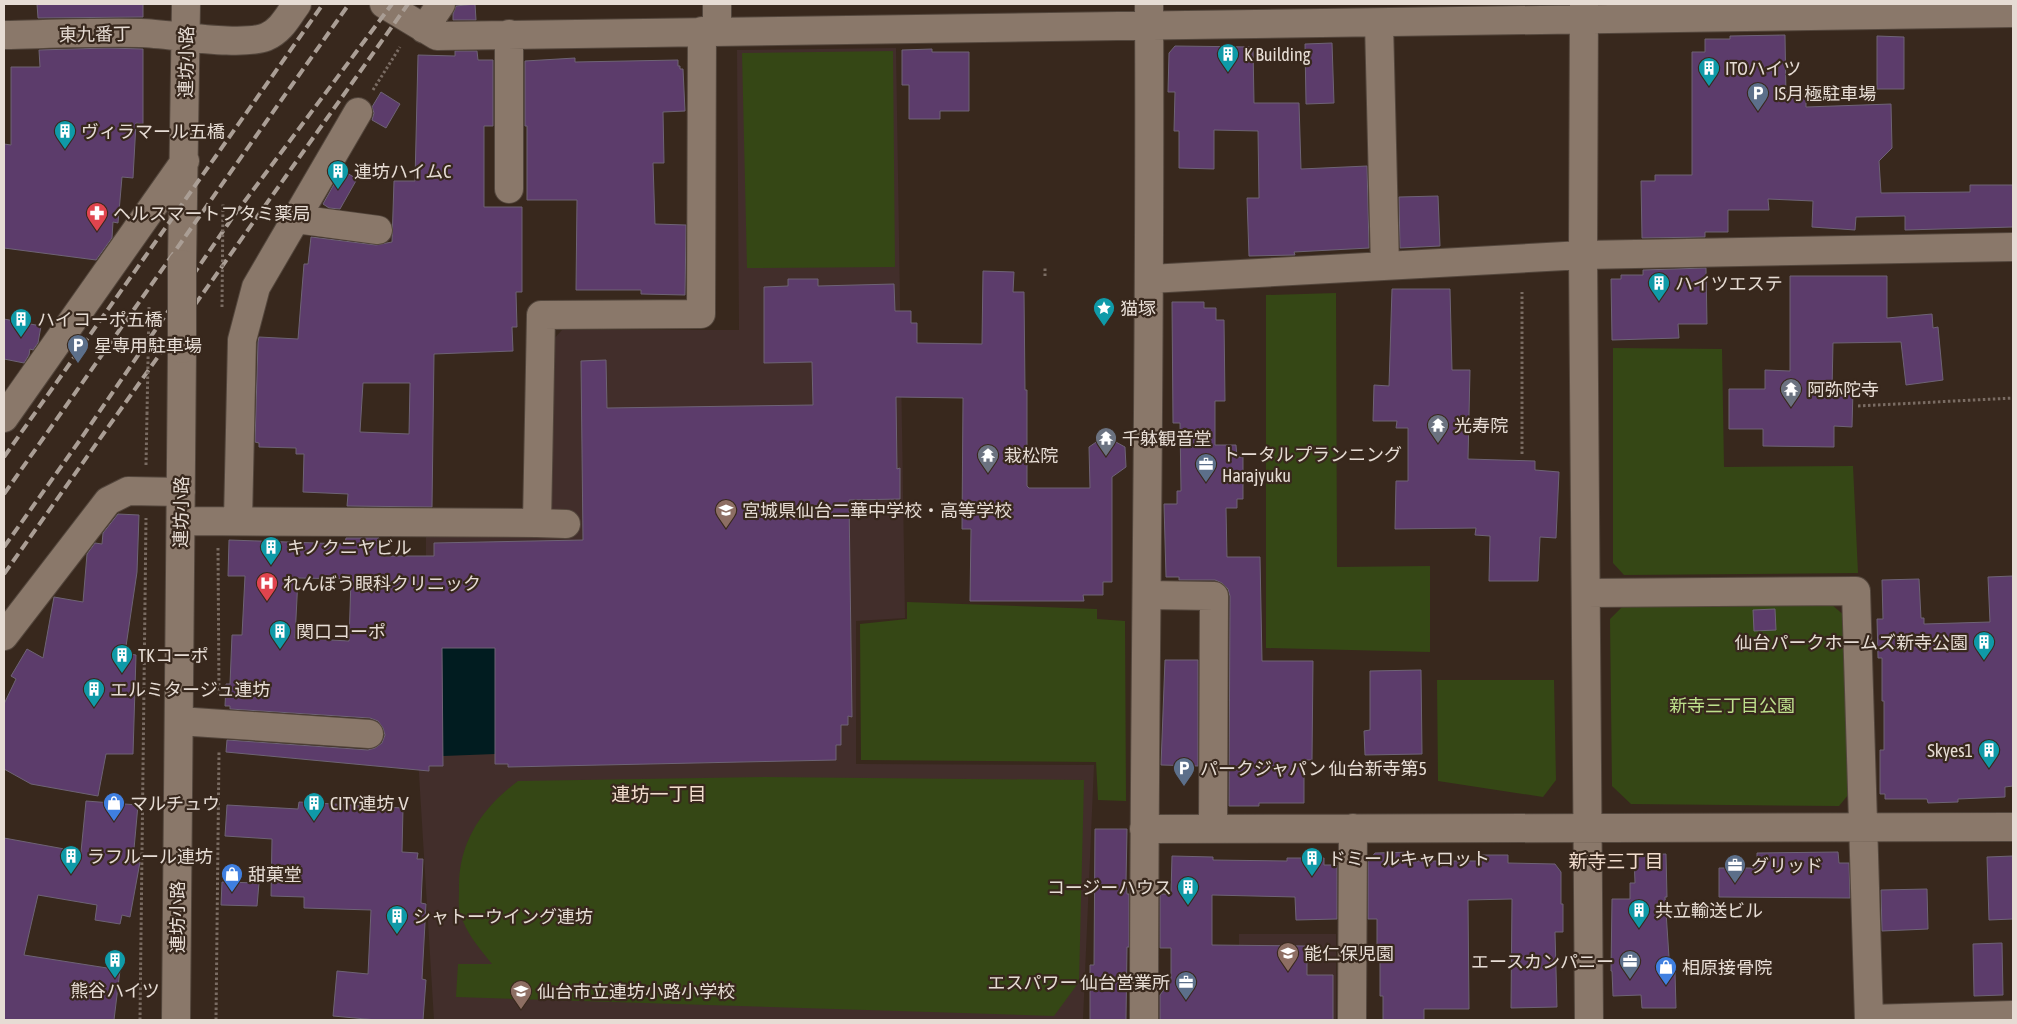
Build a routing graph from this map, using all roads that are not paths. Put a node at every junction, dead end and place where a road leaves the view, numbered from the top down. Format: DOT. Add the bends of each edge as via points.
graph roads {
  1 [pos="186,4"];
  2 [pos="297,4"];
  3 [pos="384,4"];
  4 [pos="441,4"];
  5 [pos="717,4"];
  6 [pos="1783,10"];
  7 [pos="1584,11"];
  8 [pos="2013,13"];
  9 [pos="1149,15"];
  10 [pos="1378,23"];
  11 [pos="420,26"];
  12 [pos="709,31"];
  13 [pos="509,34"];
  14 [pos="4,35"];
  15 [pos="186,36"];
  16 [pos="358,112"];
  17 [pos="185,161"];
  18 [pos="509,189"];
  19 [pos="296,219"];
  20 [pos="378,230"];
  21 [pos="2013,247"];
  22 [pos="1583,255"];
  23 [pos="1385,266"];
  24 [pos="1150,279"];
  25 [pos="4,418"];
  26 [pos="181,492"];
  27 [pos="238,520"];
  28 [pos="181,521"];
  29 [pos="537,523"];
  30 [pos="566,524"];
  31 [pos="1586,593"];
  32 [pos="1147,595"];
  33 [pos="4,636"];
  34 [pos="179,721"];
  35 [pos="369,734"];
  36 [pos="1587,827"];
  37 [pos="2013,827"];
  38 [pos="1352,828"];
  39 [pos="1864,828"];
  40 [pos="1144,829"];
  41 [pos="1213,829"];
  42 [pos="2013,1015"];
  43 [pos="176,1020"];
  44 [pos="1144,1020"];
  45 [pos="1352,1020"];
  46 [pos="1589,1020"];
  47 [pos="1869,1020"];
  1 -- 15 [label="street, 連坊小路"];
  2 -- 15 [label="street, 東九番丁" via="281,27 255,40"];
  3 -- 11 [label="street"];
  4 -- 11 [label="street"];
  5 -- 12 [label="street"];
  6 -- 7 [label="street"];
  6 -- 8 [label="street"];
  7 -- 10 [label="street"];
  7 -- 22 [label="street"];
  9 -- 10 [label="street"];
  9 -- 12 [label="street"];
  9 -- 24 [label="street"];
  10 -- 23 [label="street"];
  11 -- 13 [label="street" via="437,36"];
  12 -- 13 [label="street"];
  12 -- 29 [label="street" via="701,314 541,315"];
  13 -- 18 [label="street"];
  14 -- 15 [label="street, 東九番丁" via="142,33"];
  15 -- 17 [label="street, 連坊小路"];
  16 -- 19 [label="street"];
  17 -- 25 [label="street"];
  17 -- 26 [label="street, 連坊小路, bridge"];
  19 -- 20 [label="street"];
  19 -- 27 [label="street" via="256,287 242,340"];
  21 -- 22 [label="street"];
  22 -- 23 [label="street"];
  22 -- 31 [label="street"];
  23 -- 24 [label="street"];
  24 -- 32 [label="street"];
  26 -- 28 [label="street, 連坊小路"];
  26 -- 33 [label="street" via="128,491 108,501"];
  27 -- 28 [label="street"];
  27 -- 29 [label="street"];
  28 -- 34 [label="street, 連坊小路"];
  29 -- 30 [label="street"];
  31 -- 36 [label="street"];
  31 -- 39 [label="street" via="1856,591"];
  32 -- 40 [label="street"];
  32 -- 41 [label="street" via="1214,596"];
  34 -- 35 [label="street"];
  34 -- 43 [label="street, 連坊小路"];
  36 -- 38 [label="street"];
  36 -- 39 [label="street"];
  36 -- 46 [label="street"];
  37 -- 39 [label="street"];
  38 -- 41 [label="street"];
  38 -- 45 [label="street"];
  39 -- 47 [label="street"];
  40 -- 41 [label="street"];
  40 -- 44 [label="street"];
  42 -- 47 [label="street"];
}
